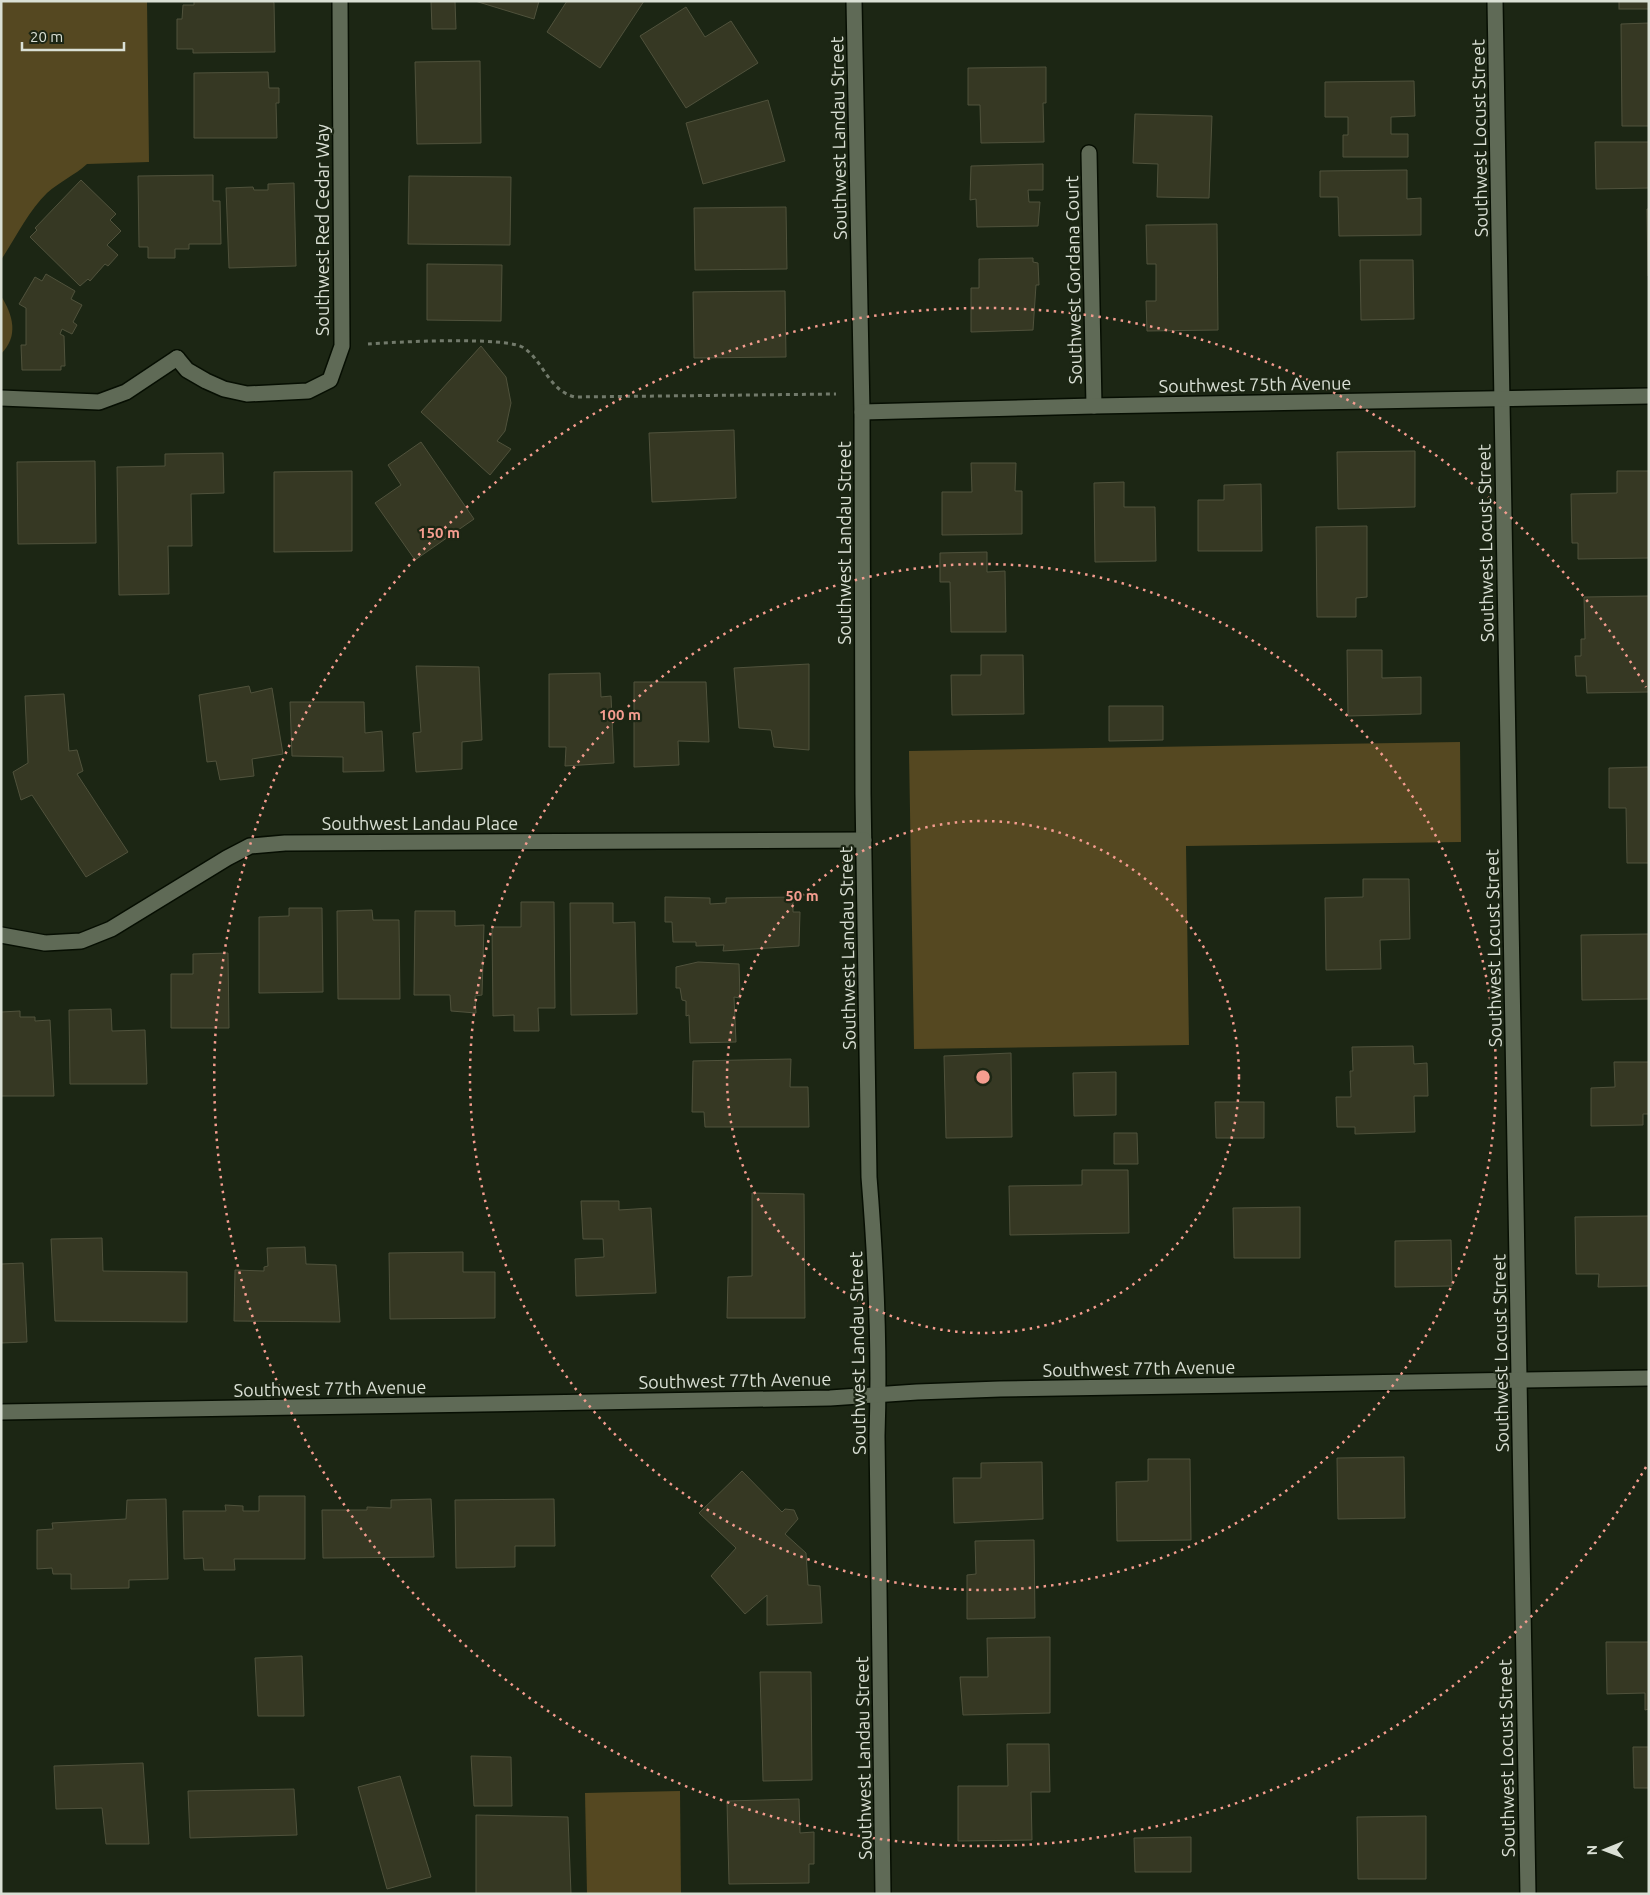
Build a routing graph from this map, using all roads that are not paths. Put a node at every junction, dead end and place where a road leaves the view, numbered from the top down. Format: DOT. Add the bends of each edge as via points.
graph roads {
  1 [pos="340,1"];
  2 [pos="854,1"];
  3 [pos="1495,1"];
  4 [pos="1089,153"];
  5 [pos="1649,396"];
  6 [pos="1,398"];
  7 [pos="1502,400"];
  8 [pos="1094,406"];
  9 [pos="862,412"];
  10 [pos="864,840"];
  11 [pos="1,936"];
  12 [pos="1649,1378"];
  13 [pos="1520,1380"];
  14 [pos="878,1396"];
  15 [pos="1,1412"];
  16 [pos="883,1894"];
  17 [pos="1528,1894"];
  1 -- 6 [label="street, Southwest Red Cedar Way" via="342,346 330,380 308,391 246,394 224,389 187,370 177,358 126,392 99,402"];
  2 -- 9 [label="street, Southwest Landau Street"];
  3 -- 7 [label="street, Southwest Locust Street"];
  4 -- 8 [label="street, Southwest Gordana Court"];
  5 -- 7 [label="street, Southwest 75th Avenue"];
  7 -- 8 [label="street, Southwest 75th Avenue"];
  7 -- 13 [label="street, Southwest Locust Street"];
  8 -- 9 [label="street, Southwest 75th Avenue"];
  9 -- 10 [label="street, Southwest Landau Street"];
  10 -- 11 [label="street, Southwest Landau Place" via="285,842 250,846 111,929 81,941 45,943"];
  10 -- 14 [label="street, Southwest Landau Street" via="869,1177"];
  12 -- 13 [label="street, Southwest 77th Avenue"];
  13 -- 14 [label="street, Southwest 77th Avenue" via="1010,1389"];
  13 -- 17 [label="street, Southwest Locust Street"];
  14 -- 15 [label="street, Southwest 77th Avenue"];
  14 -- 16 [label="street, Southwest Landau Street"];
}
